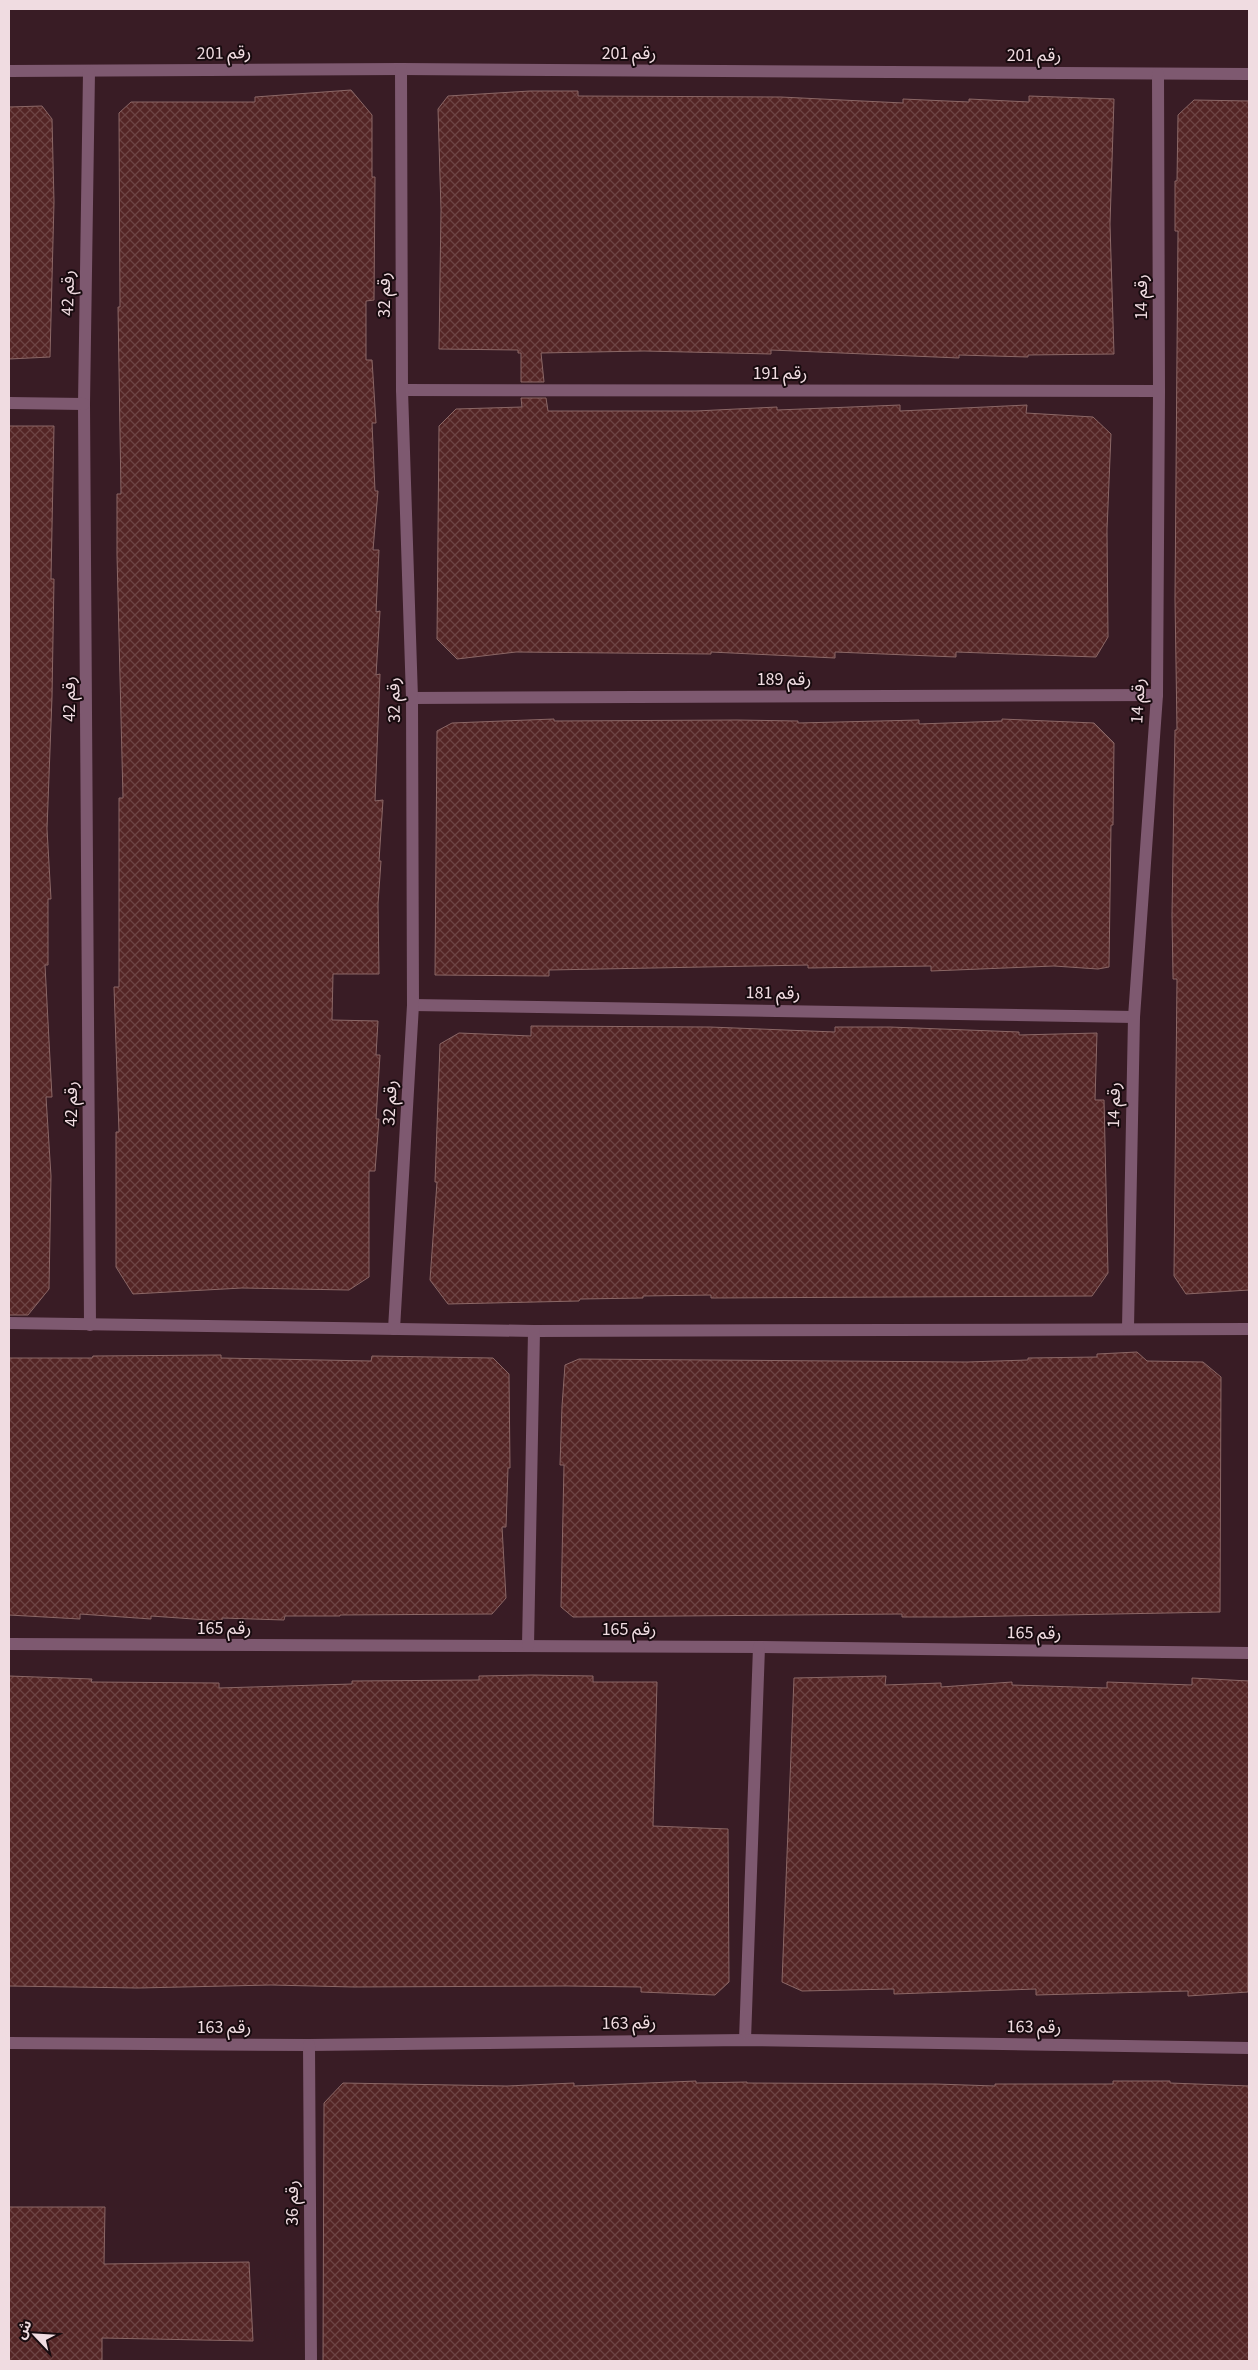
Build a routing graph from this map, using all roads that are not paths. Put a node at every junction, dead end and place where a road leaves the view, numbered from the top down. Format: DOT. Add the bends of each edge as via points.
graph roads {
  1 [pos="401,69"];
  2 [pos="9,71"];
  3 [pos="89,72"];
  4 [pos="1158,74"];
  5 [pos="1249,74"];
  6 [pos="402,390"];
  7 [pos="1159,391"];
  8 [pos="9,403"];
  9 [pos="84,404"];
  10 [pos="1157,695"];
  11 [pos="412,698"];
  12 [pos="413,1005"];
  13 [pos="1134,1017"];
  14 [pos="9,1324"];
  15 [pos="90,1325"];
  16 [pos="1128,1328"];
  17 [pos="394,1329"];
  18 [pos="1249,1329"];
  19 [pos="534,1331"];
  20 [pos="9,1644"];
  21 [pos="528,1646"];
  22 [pos="759,1647"];
  23 [pos="1249,1653"];
  24 [pos="745,2040"];
  25 [pos="9,2043"];
  26 [pos="309,2045"];
  27 [pos="1249,2048"];
  28 [pos="311,2361"];
  1 -- 3 [label="street, رقم 201"];
  1 -- 4 [label="street, رقم 201"];
  1 -- 6 [label="street, رقم 32"];
  2 -- 3 [label="street, رقم 201"];
  3 -- 9 [label="street, رقم 42"];
  4 -- 5 [label="street, رقم 201"];
  4 -- 7 [label="street, رقم 14"];
  6 -- 7 [label="street, رقم 191"];
  6 -- 11 [label="street, رقم 32"];
  7 -- 10 [label="street, رقم 14"];
  8 -- 9 [label="street"];
  9 -- 15 [label="street, رقم 42"];
  10 -- 11 [label="street, رقم 189"];
  10 -- 13 [label="street, رقم 14"];
  11 -- 12 [label="street, رقم 32"];
  12 -- 13 [label="street, رقم 181"];
  12 -- 17 [label="street, رقم 32"];
  13 -- 16 [label="street, رقم 14"];
  14 -- 15 [label="street"];
  15 -- 17 [label="street"];
  16 -- 18 [label="street"];
  16 -- 19 [label="street"];
  17 -- 19 [label="street"];
  19 -- 21 [label="street"];
  20 -- 21 [label="street, رقم 165"];
  21 -- 22 [label="street, رقم 165"];
  22 -- 23 [label="street, رقم 165"];
  22 -- 24 [label="street"];
  24 -- 26 [label="street, رقم 163"];
  24 -- 27 [label="street, رقم 163"];
  25 -- 26 [label="street, رقم 163"];
  26 -- 28 [label="street, رقم 36"];
}
